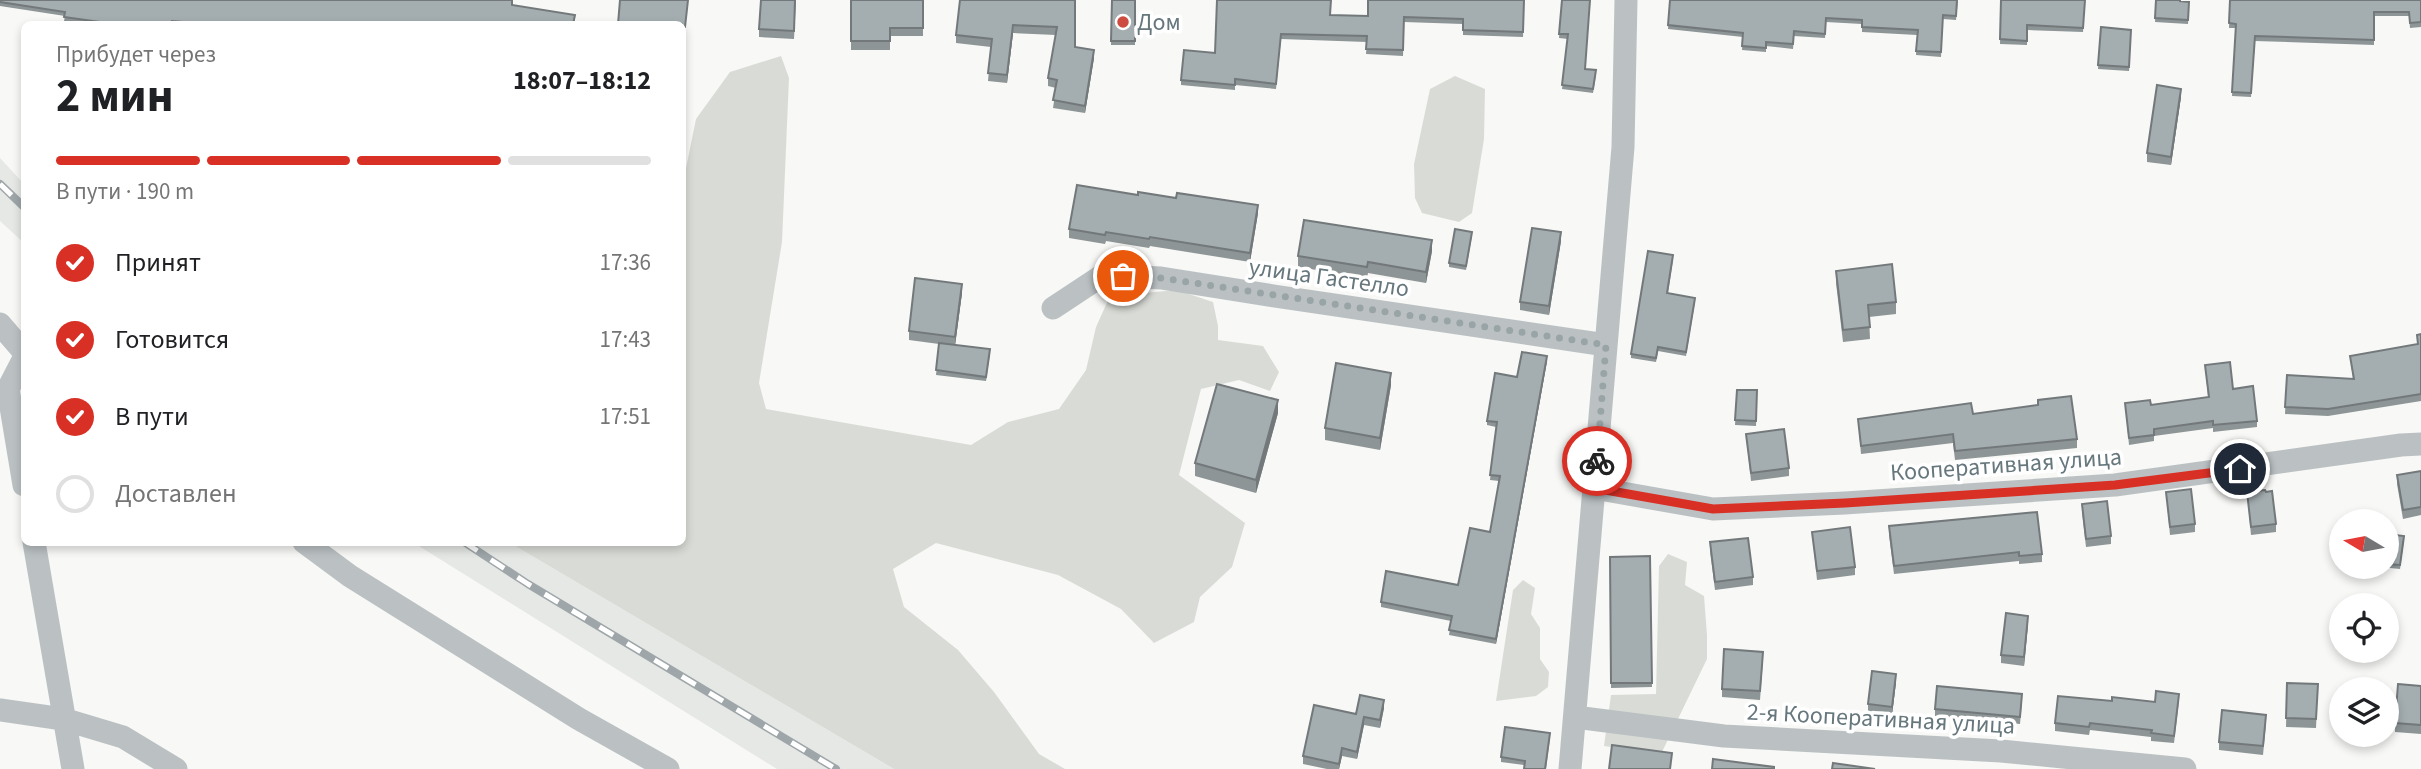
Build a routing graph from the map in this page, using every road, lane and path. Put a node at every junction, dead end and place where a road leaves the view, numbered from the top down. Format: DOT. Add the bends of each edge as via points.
graph roads {
  1 [pos="1626,0"];
  2 [pos="1053,308"];
  3 [pos="0,324"];
  4 [pos="1606,345"];
  5 [pos="21,348"];
  6 [pos="21,364"];
  7 [pos="2421,444"];
  8 [pos="21,467"];
  9 [pos="1594,488"];
  10 [pos="35,546"];
  11 [pos="309,546"];
  12 [pos="0,710"];
  13 [pos="1574,717"];
  14 [pos="63,719"];
  15 [pos="73,769"];
  16 [pos="176,769"];
  17 [pos="668,769"];
  18 [pos="1570,769"];
  19 [pos="2185,769"];
  1 -- 4 [label="street" via="1623,147"];
  2 -- 4 [label="street, улица Гастелло" via="1103,275 1161,278"];
  3 -- 5 [label="street"];
  4 -- 9 [label="street"];
  6 -- 8 [label="street" via="8,389"];
  7 -- 9 [label="street, Кооперативная улица" via="2115,485 1845,503 1713,509"];
  9 -- 13 [label="street"];
  10 -- 14 [label="street"];
  11 -- 17 [label="street" via="579,719"];
  12 -- 14 [label="street"];
  13 -- 18 [label="street"];
  13 -- 19 [label="street, 2-я Кооперативная улица" via="1724,736 2001,751"];
  14 -- 15 [label="street"];
  14 -- 16 [label="street" via="123,737"];
}
